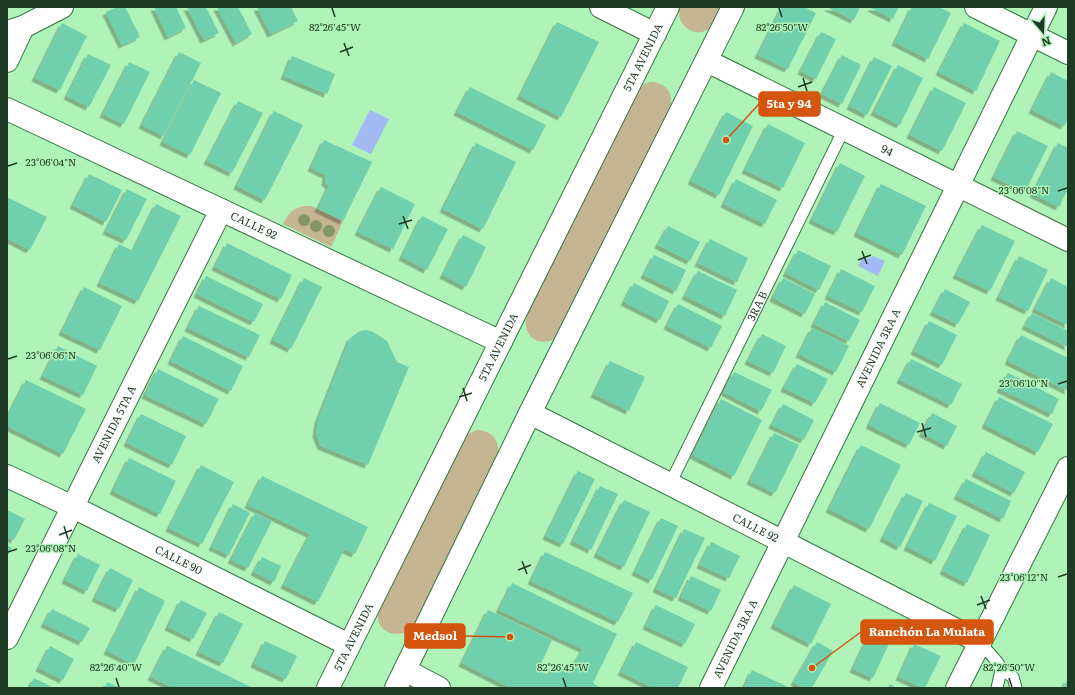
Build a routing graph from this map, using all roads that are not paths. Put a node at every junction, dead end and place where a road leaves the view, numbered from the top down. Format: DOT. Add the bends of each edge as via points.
graph roads {
  1 [pos="600,7"];
  2 [pos="668,7"];
  3 [pos="733,7"];
  4 [pos="976,7"];
  5 [pos="1046,7"];
  6 [pos="49,10"];
  7 [pos="15,29"];
  8 [pos="655,34"];
  9 [pos="1032,36"];
  10 [pos="1068,53"];
  11 [pos="7,61"];
  12 [pos="707,61"];
  13 [pos="7,109"];
  14 [pos="844,129"];
  15 [pos="958,186"];
  16 [pos="221,210"];
  17 [pos="1068,240"];
  18 [pos="501,342"];
  19 [pos="530,413"];
  20 [pos="1068,468"];
  21 [pos="7,476"];
  22 [pos="670,484"];
  23 [pos="72,507"];
  24 [pos="783,542"];
  25 [pos="7,638"];
  26 [pos="980,642"];
  27 [pos="348,645"];
  28 [pos="1001,670"];
  29 [pos="400,679"];
  30 [pos="328,688"];
  31 [pos="439,688"];
  32 [pos="711,688"];
  33 [pos="957,688"];
  34 [pos="998,688"];
  35 [pos="1016,688"];
  1 -- 8 [label="main road"];
  2 -- 8 [label="main road, 5TA AVENIDA"];
  3 -- 12 [label="main road"];
  4 -- 9 [label="main road"];
  5 -- 9 [label="main road, AVENIDA 3RA A"];
  6 -- 7 [label="main road"];
  7 -- 11 [label="main road"];
  8 -- 18 [label="main road, 5TA AVENIDA"];
  9 -- 10 [label="main road"];
  9 -- 15 [label="main road, AVENIDA 3RA A"];
  12 -- 14 [label="main road, 94"];
  12 -- 19 [label="main road"];
  13 -- 16 [label="main road, CALLE 92"];
  14 -- 15 [label="main road, 94"];
  14 -- 22 [label="lane, 3RA B"];
  15 -- 17 [label="main road, 94"];
  15 -- 24 [label="main road, AVENIDA 3RA A"];
  16 -- 18 [label="main road, CALLE 92"];
  16 -- 23 [label="main road, AVENIDA 5TA A"];
  18 -- 27 [label="main road, 5TA AVENIDA"];
  19 -- 22 [label="main road, CALLE 92"];
  19 -- 29 [label="main road"];
  20 -- 26 [label="main road"];
  21 -- 23 [label="main road, CALLE 90"];
  22 -- 24 [label="main road, CALLE 92"];
  23 -- 25 [label="main road, AVENIDA 5TA A"];
  23 -- 27 [label="main road, CALLE 90"];
  24 -- 26 [label="main road, CALLE 92"];
  24 -- 32 [label="main road, AVENIDA 3RA A"];
  26 -- 28 [label="lane"];
  26 -- 33 [label="main road"];
  27 -- 30 [label="main road, 5TA AVENIDA"];
  28 -- 34 [label="lane"];
  28 -- 35 [label="lane" via="1013,677"];
  29 -- 31 [label="main road"];
}
